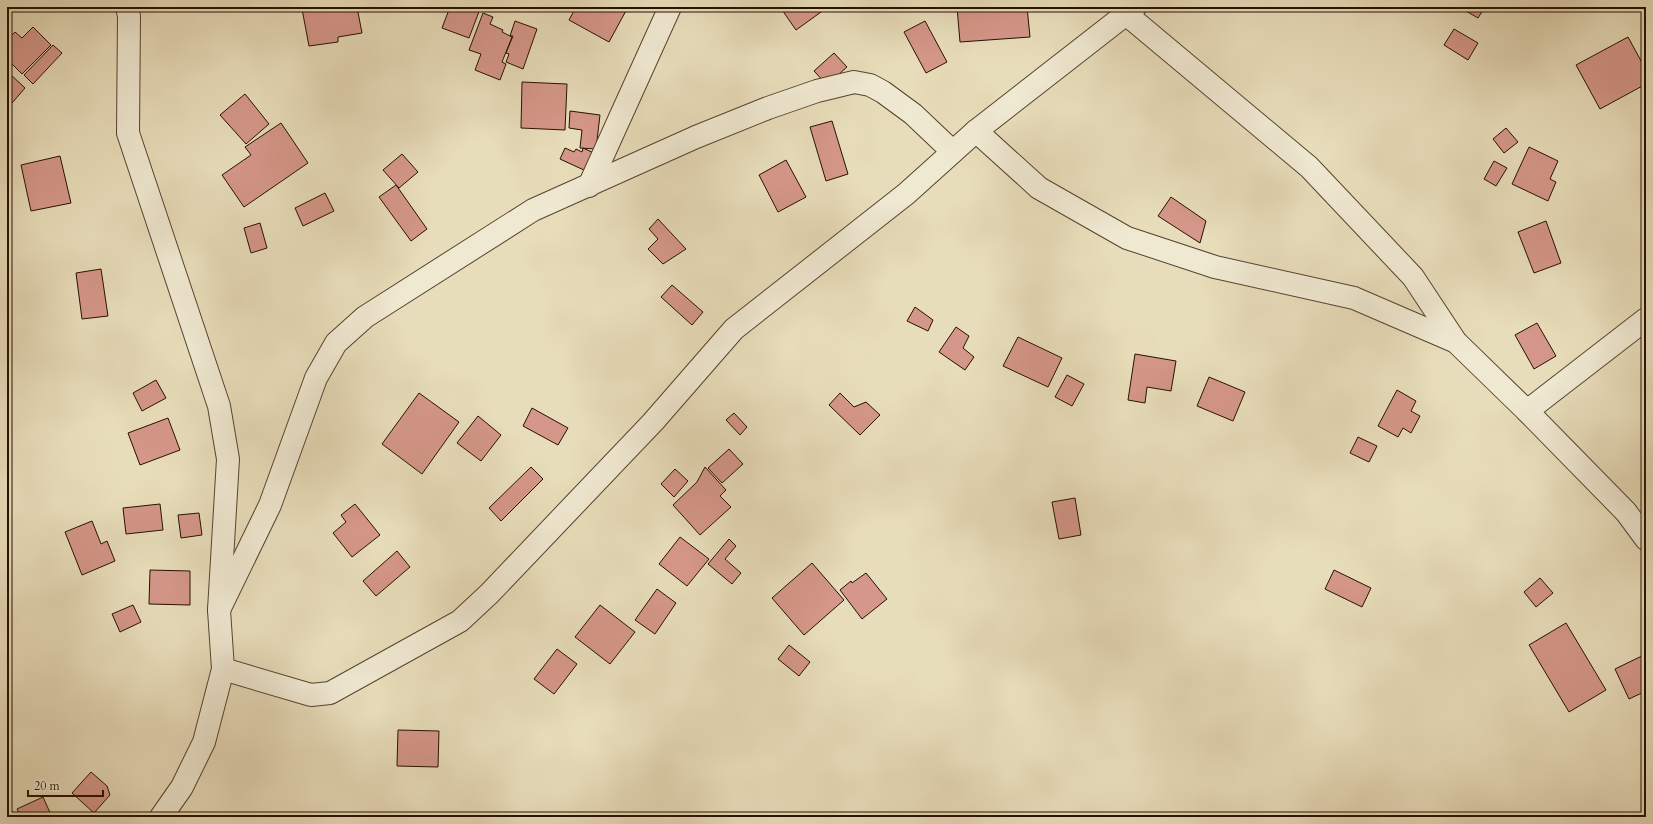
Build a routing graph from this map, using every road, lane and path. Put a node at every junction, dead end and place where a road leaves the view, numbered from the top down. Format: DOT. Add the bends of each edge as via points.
graph roads {
  1 [pos="127,7"];
  2 [pos="670,7"];
  3 [pos="1130,10"];
  4 [pos="976,131"];
  5 [pos="952,151"];
  6 [pos="589,186"];
  7 [pos="1646,319"];
  8 [pos="1456,342"];
  9 [pos="1528,411"];
  10 [pos="1646,539"];
  11 [pos="219,610"];
  12 [pos="223,669"];
  13 [pos="161,817"];
  1 -- 11 [label="street" via="128,133 219,406 228,459"];
  2 -- 6 [label="street"];
  3 -- 4 [label="street"];
  3 -- 8 [label="street" via="1309,167 1413,277"];
  4 -- 5 [label="street"];
  4 -- 8 [label="street" via="1039,188 1127,238 1215,267 1354,298"];
  5 -- 6 [label="street" via="913,114 883,92 870,85 854,82 817,90 768,108 696,137"];
  5 -- 12 [label="street" via="906,194 734,329 653,422 460,621 330,693 311,695"];
  6 -- 11 [label="street" via="533,210 365,317 336,343 316,378 270,504"];
  7 -- 9 [label="street"];
  8 -- 9 [label="street"];
  9 -- 10 [label="street" via="1626,512"];
  11 -- 12 [label="street"];
  12 -- 13 [label="street" via="204,742 182,787"];
}
